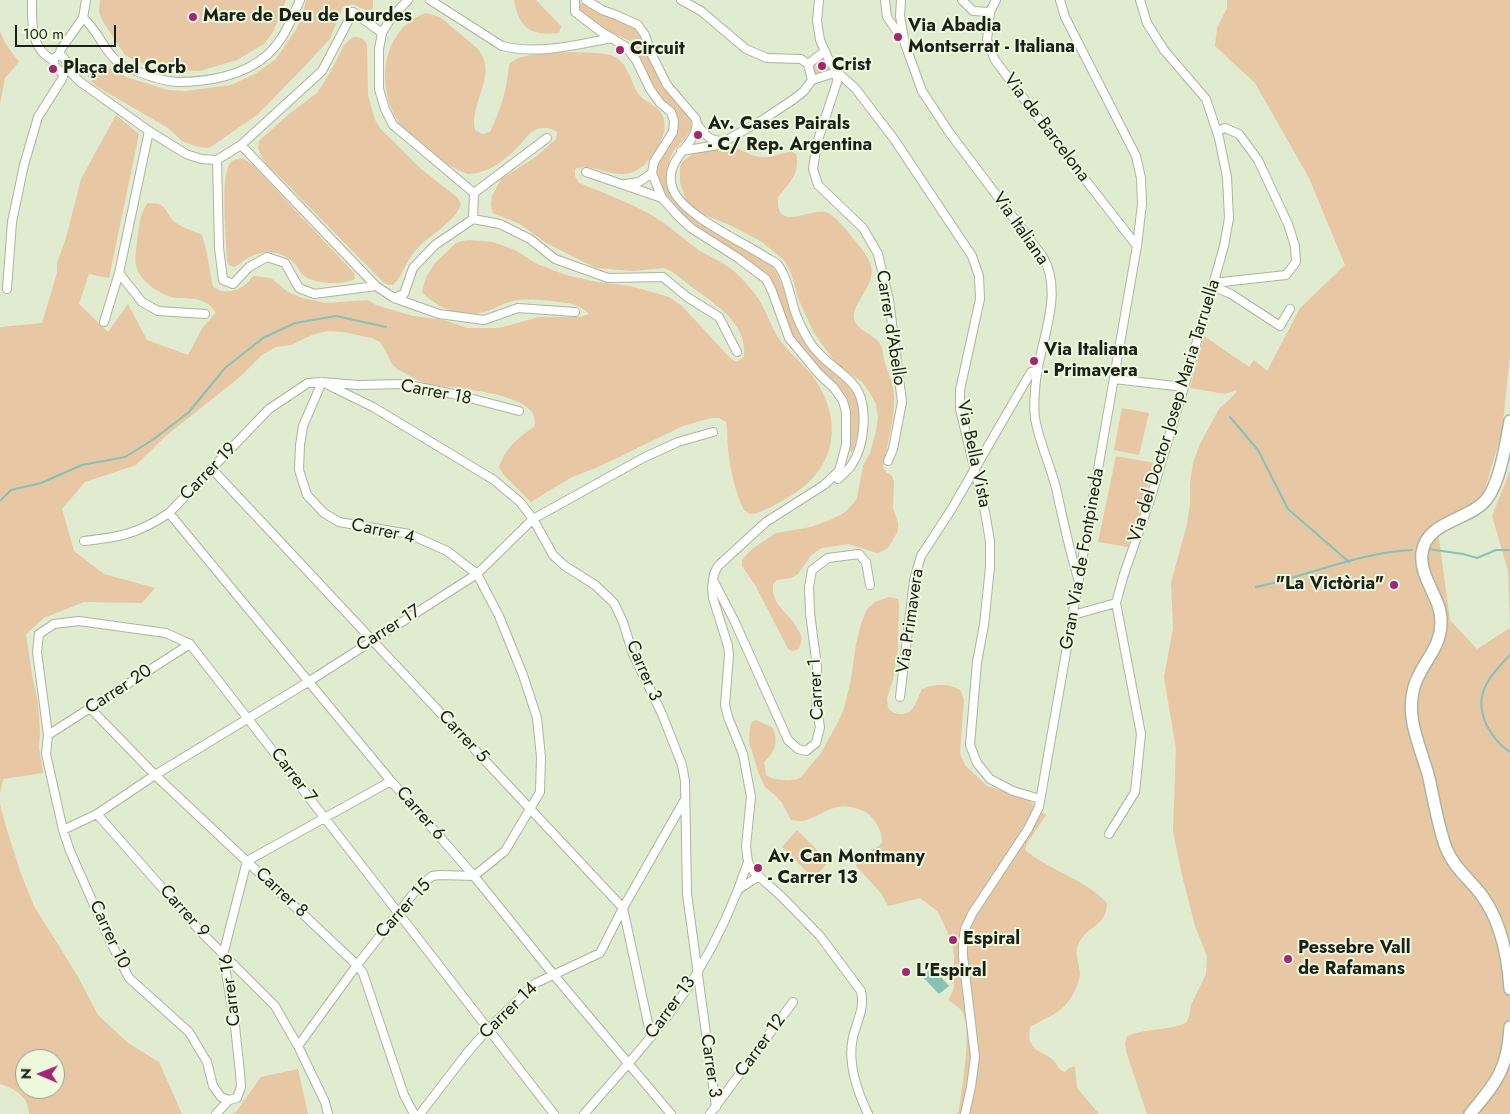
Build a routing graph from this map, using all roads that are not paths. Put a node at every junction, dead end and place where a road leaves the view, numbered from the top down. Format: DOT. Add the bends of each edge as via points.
graph roads {
  1 [pos="32,0"];
  2 [pos="86,0"];
  3 [pos="300,0"];
  4 [pos="408,0"];
  5 [pos="430,0"];
  6 [pos="575,0"];
  7 [pos="586,0"];
  8 [pos="681,0"];
  9 [pos="819,0"];
  10 [pos="885,0"];
  11 [pos="901,0"];
  12 [pos="962,0"];
  13 [pos="996,0"];
  14 [pos="1060,0"];
  15 [pos="1140,0"];
  16 [pos="990,12"];
  17 [pos="83,18"];
  18 [pos="382,33"];
  19 [pos="612,38"];
  20 [pos="906,44"];
  21 [pos="825,51"];
  22 [pos="56,58"];
  23 [pos="808,64"];
  24 [pos="66,71"];
  25 [pos="837,72"];
  26 [pos="812,80"];
  27 [pos="698,124"];
  28 [pos="149,131"];
  29 [pos="1217,131"];
  30 [pos="547,138"];
  31 [pos="723,141"];
  32 [pos="241,145"];
  33 [pos="681,151"];
  34 [pos="217,160"];
  35 [pos="586,172"];
  36 [pos="652,173"];
  37 [pos="622,184"];
  38 [pos="474,193"];
  39 [pos="662,198"];
  40 [pos="473,219"];
  41 [pos="1137,246"];
  42 [pos="119,274"];
  43 [pos="1213,285"];
  44 [pos="376,286"];
  45 [pos="7,289"];
  46 [pos="394,298"];
  47 [pos="1290,310"];
  48 [pos="574,312"];
  49 [pos="204,314"];
  50 [pos="104,322"];
  51 [pos="737,352"];
  52 [pos="1038,370"];
  53 [pos="1114,379"];
  54 [pos="322,382"];
  55 [pos="1184,387"];
  56 [pos="519,411"];
  57 [pos="1510,421"];
  58 [pos="713,432"];
  59 [pos="888,461"];
  60 [pos="975,468"];
  61 [pos="212,469"];
  62 [pos="808,496"];
  63 [pos="169,513"];
  64 [pos="533,519"];
  65 [pos="84,541"];
  66 [pos="477,574"];
  67 [pos="713,580"];
  68 [pos="1079,582"];
  69 [pos="870,584"];
  70 [pos="1116,603"];
  71 [pos="1073,615"];
  72 [pos="372,640"];
  73 [pos="190,644"];
  74 [pos="308,682"];
  75 [pos="900,696"];
  76 [pos="90,708"];
  77 [pos="248,718"];
  78 [pos="48,735"];
  79 [pos="155,775"];
  80 [pos="391,781"];
  81 [pos="685,799"];
  82 [pos="1040,799"];
  83 [pos="531,809"];
  84 [pos="97,814"];
  85 [pos="325,818"];
  86 [pos="64,830"];
  87 [pos="1109,834"];
  88 [pos="247,861"];
  89 [pos="748,862"];
  90 [pos="474,876"];
  91 [pos="759,876"];
  92 [pos="739,889"];
  93 [pos="623,908"];
  94 [pos="398,913"];
  95 [pos="223,955"];
  96 [pos="357,964"];
  97 [pos="553,974"];
  98 [pos="697,974"];
  99 [pos="1510,989"];
  100 [pos="793,1002"];
  101 [pos="1510,1027"];
  102 [pos="488,1029"];
  103 [pos="650,1037"];
  104 [pos="298,1046"];
  105 [pos="628,1063"];
  106 [pos="229,1100"];
  107 [pos="716,1107"];
  108 [pos="216,1114"];
  109 [pos="328,1114"];
  110 [pos="414,1114"];
  111 [pos="420,1114"];
  112 [pos="554,1114"];
  113 [pos="584,1114"];
  114 [pos="671,1114"];
  115 [pos="710,1114"];
  116 [pos="868,1114"];
  117 [pos="965,1114"];
  118 [pos="1470,1114"];
  1 -- 22 [label="street" via="32,30 36,44 48,58"];
  2 -- 17 [label="street"];
  3 -- 17 [label="street" via="283,40 267,56 236,73 204,80 175,82 148,76 120,64 93,26"];
  4 -- 18 [label="street"];
  5 -- 19 [label="street" via="502,46 511,48 559,49"];
  6 -- 19 [label="street" via="575,12"];
  7 -- 27 [label="street" via="638,25 667,85"];
  8 -- 23 [label="street" via="701,11 746,50 767,58 801,59"];
  9 -- 21 [label="street, Via Bella Vista" via="817,21"];
  10 -- 20 [label="street" via="887,17"];
  11 -- 20 [label="street" via="900,16"];
  12 -- 16 [label="street" via="973,11"];
  13 -- 16 [label="street, Via de Barcelona"];
  14 -- 41 [label="street, Gran Via de Fontpineda" via="1065,17 1136,156 1142,204"];
  15 -- 29 [label="street, Via del Doctor Josep Maria Tarruella" via="1147,23 1164,50 1206,99"];
  16 -- 41 [label="street, Via de Barcelona" via="987,40 995,60"];
  17 -- 22 [label="street"];
  18 -- 32 [label="street" via="353,12 322,71"];
  18 -- 38 [label="street" via="379,89 393,125"];
  19 -- 36 [label="street" via="626,47 636,60 650,89 671,112 674,120 673,132 654,162"];
  20 -- 52 [label="street, Via Italiana" via="922,92 1049,266 1051,296"];
  21 -- 23 [label="street"];
  21 -- 25 [label="street, Via Bella Vista"];
  22 -- 24 [label="street" via="58,70"];
  22 -- 24 [label="street" via="64,57"];
  23 -- 26 [label="street"];
  24 -- 28 [label="street"];
  24 -- 45 [label="street" via="38,117 24,165 12,222"];
  25 -- 26 [label="street"];
  25 -- 59 [label="street, Carrer d'Abello" via="837,82 817,142 813,169 818,185 863,228 878,254 889,300 902,402"];
  25 -- 60 [label="street, Via Bella Vista" via="855,88 894,139 972,256 979,276 980,299 960,390 960,409"];
  26 -- 31 [label="street" via="794,99"];
  27 -- 31 [label="street" via="706,137"];
  27 -- 33 [label="street"];
  28 -- 34 [label="street" via="186,154"];
  28 -- 42 [label="street"];
  29 -- 43 [label="street, Via del Doctor Josep Maria Tarruella" via="1227,177 1229,218"];
  29 -- 43 [label="street" via="1225,128 1239,134 1258,160 1288,224 1296,262 1286,274"];
  30 -- 38 [label="street"];
  31 -- 33 [label="street" via="708,148"];
  32 -- 34 [label="street"];
  32 -- 44 [label="street"];
  33 -- 62 [label="street" via="672,165 671,176 678,198 710,225 778,265 810,342 860,394 864,408 863,424 858,451 851,465 836,481"];
  34 -- 44 [label="street" via="223,280 233,284 249,267 267,257 285,263 299,288 314,294"];
  35 -- 37 [label="street"];
  36 -- 37 [label="street" via="639,182"];
  36 -- 39 [label="street"];
  37 -- 39 [label="street"];
  38 -- 40 [label="street"];
  39 -- 62 [label="street" via="692,228 766,279 789,338 843,401 846,445 842,463 833,478"];
  40 -- 46 [label="street" via="436,245 413,268 404,294"];
  40 -- 51 [label="street" via="500,224 530,239 555,259 608,278 663,276 687,298 720,317"];
  41 -- 53 [label="street, Gran Via de Fontpineda"];
  42 -- 49 [label="street" via="142,302 158,311"];
  42 -- 50 [label="street"];
  43 -- 47 [label="street" via="1280,326"];
  43 -- 55 [label="street, Via del Doctor Josep Maria Tarruella"];
  44 -- 46 [label="street"];
  46 -- 48 [label="street" via="438,314 484,320 518,308"];
  52 -- 60 [label="street, Via Primavera" via="1031,372"];
  52 -- 68 [label="street, Via Italiana" via="1035,418"];
  53 -- 55 [label="street"];
  53 -- 68 [label="street, Gran Via de Fontpineda"];
  54 -- 56 [label="street, Carrer 18" via="358,386 404,384"];
  54 -- 61 [label="street, Carrer 19" via="308,383 269,409"];
  54 -- 64 [label="street, Carrer 3" via="373,408 494,480 520,502"];
  54 -- 66 [label="street, Carrer 4" via="303,426 300,445 299,470 307,495 324,513 339,522 409,534 447,551"];
  55 -- 70 [label="street, Via del Doctor Josep Maria Tarruella"];
  57 -- 99 [label="main road" via="1494,486 1486,500 1478,508 1434,531 1423,546 1423,572 1439,608 1441,628 1437,644 1414,685 1411,709 1415,735 1447,850 1482,895 1495,921 1506,956"];
  58 -- 64 [label="street, Carrer 17" via="678,442 643,458"];
  60 -- 75 [label="street, Via Primavera" via="921,556 914,580"];
  60 -- 82 [label="street, Via Bella Vista" via="990,541 990,567 970,745 976,763 990,779 1013,791"];
  61 -- 63 [label="street, Carrer 19"];
  61 -- 72 [label="street, Carrer 5"];
  62 -- 67 [label="street" via="766,522 718,566"];
  63 -- 65 [label="street, Carrer 19" via="135,532"];
  63 -- 74 [label="street, Carrer 6"];
  64 -- 66 [label="street, Carrer 17"];
  64 -- 81 [label="street, Carrer 3" via="553,555 614,603 682,765"];
  66 -- 72 [label="street, Carrer 17"];
  66 -- 83 [label="street, Carrer 4" via="523,675 537,718 540,792"];
  67 -- 69 [label="street, Carrer 1" via="788,740 806,751 816,743 820,727 810,613 812,570 828,558 859,554 866,562"];
  67 -- 89 [label="street" via="713,598 729,655 725,705 743,754 751,797 746,846"];
  68 -- 71 [label="street, Gran Via de Fontpineda"];
  70 -- 71 [label="street"];
  70 -- 87 [label="street, Via del Doctor Josep Maria Tarruella" via="1141,734 1135,792"];
  71 -- 82 [label="street, Gran Via de Fontpineda"];
  72 -- 74 [label="street, Carrer 17"];
  72 -- 83 [label="street, Carrer 5"];
  73 -- 76 [label="street, Carrer 20"];
  73 -- 77 [label="street, Carrer 7"];
  73 -- 78 [label="street, Carrer 7" via="166,634 116,625 79,621 54,624 40,634 37,652"];
  74 -- 77 [label="street, Carrer 17"];
  74 -- 80 [label="street, Carrer 6"];
  76 -- 78 [label="street, Carrer 20"];
  76 -- 79 [label="street, Carrer 8"];
  77 -- 79 [label="street, Carrer 17"];
  77 -- 85 [label="street, Carrer 7"];
  78 -- 86 [label="street, Carrer 10" via="46,754"];
  79 -- 84 [label="street, Carrer 17"];
  79 -- 88 [label="street, Carrer 8"];
  80 -- 85 [label="street"];
  80 -- 90 [label="street, Carrer 6"];
  81 -- 93 [label="street, Carrer 14"];
  81 -- 98 [label="street, Carrer 3" via="687,894"];
  82 -- 117 [label="street, Gran Via de Fontpineda" via="1028,829 965,929 963,956 974,1057"];
  83 -- 90 [label="street" via="505,851"];
  83 -- 93 [label="street, Carrer 5"];
  84 -- 86 [label="street, Carrer 17"];
  84 -- 95 [label="street, Carrer 9"];
  85 -- 88 [label="street"];
  85 -- 94 [label="street, Carrer 7"];
  86 -- 106 [label="street, Carrer 10" via="70,851 129,978 189,1032 207,1062 213,1086 221,1097"];
  88 -- 95 [label="street, Carrer 16"];
  88 -- 96 [label="street, Carrer 8"];
  89 -- 91 [label="street"];
  89 -- 92 [label="street, Carrer 13"];
  90 -- 94 [label="street, Carrer 15" via="432,876"];
  90 -- 97 [label="street, Carrer 6"];
  91 -- 92 [label="street"];
  91 -- 116 [label="street" via="820,936 860,991 862,1010 853,1039 852,1069"];
  92 -- 98 [label="street, Carrer 13"];
  93 -- 97 [label="street, Carrer 14" via="600,953"];
  93 -- 103 [label="street"];
  94 -- 96 [label="street, Carrer 15"];
  94 -- 102 [label="street, Carrer 7"];
  95 -- 104 [label="street, Carrer 9" via="275,1006"];
  95 -- 106 [label="street, Carrer 16" via="241,1087 237,1098"];
  96 -- 104 [label="street, Carrer 15"];
  96 -- 110 [label="street, Carrer 8" via="363,973 404,1096"];
  97 -- 102 [label="street, Carrer 14" via="536,983"];
  97 -- 105 [label="street, Carrer 6"];
  98 -- 103 [label="street, Carrer 13"];
  98 -- 107 [label="street, Carrer 3"];
  100 -- 107 [label="street, Carrer 12"];
  101 -- 118 [label="main road" via="1503,1069"];
  102 -- 111 [label="street, Carrer 14"];
  102 -- 112 [label="street, Carrer 7"];
  103 -- 105 [label="street, Carrer 13"];
  104 -- 109 [label="street, Carrer 9"];
  105 -- 113 [label="street, Carrer 13"];
  105 -- 114 [label="street, Carrer 6"];
  106 -- 108 [label="street"];
  107 -- 115 [label="street, Carrer 12"];
}
